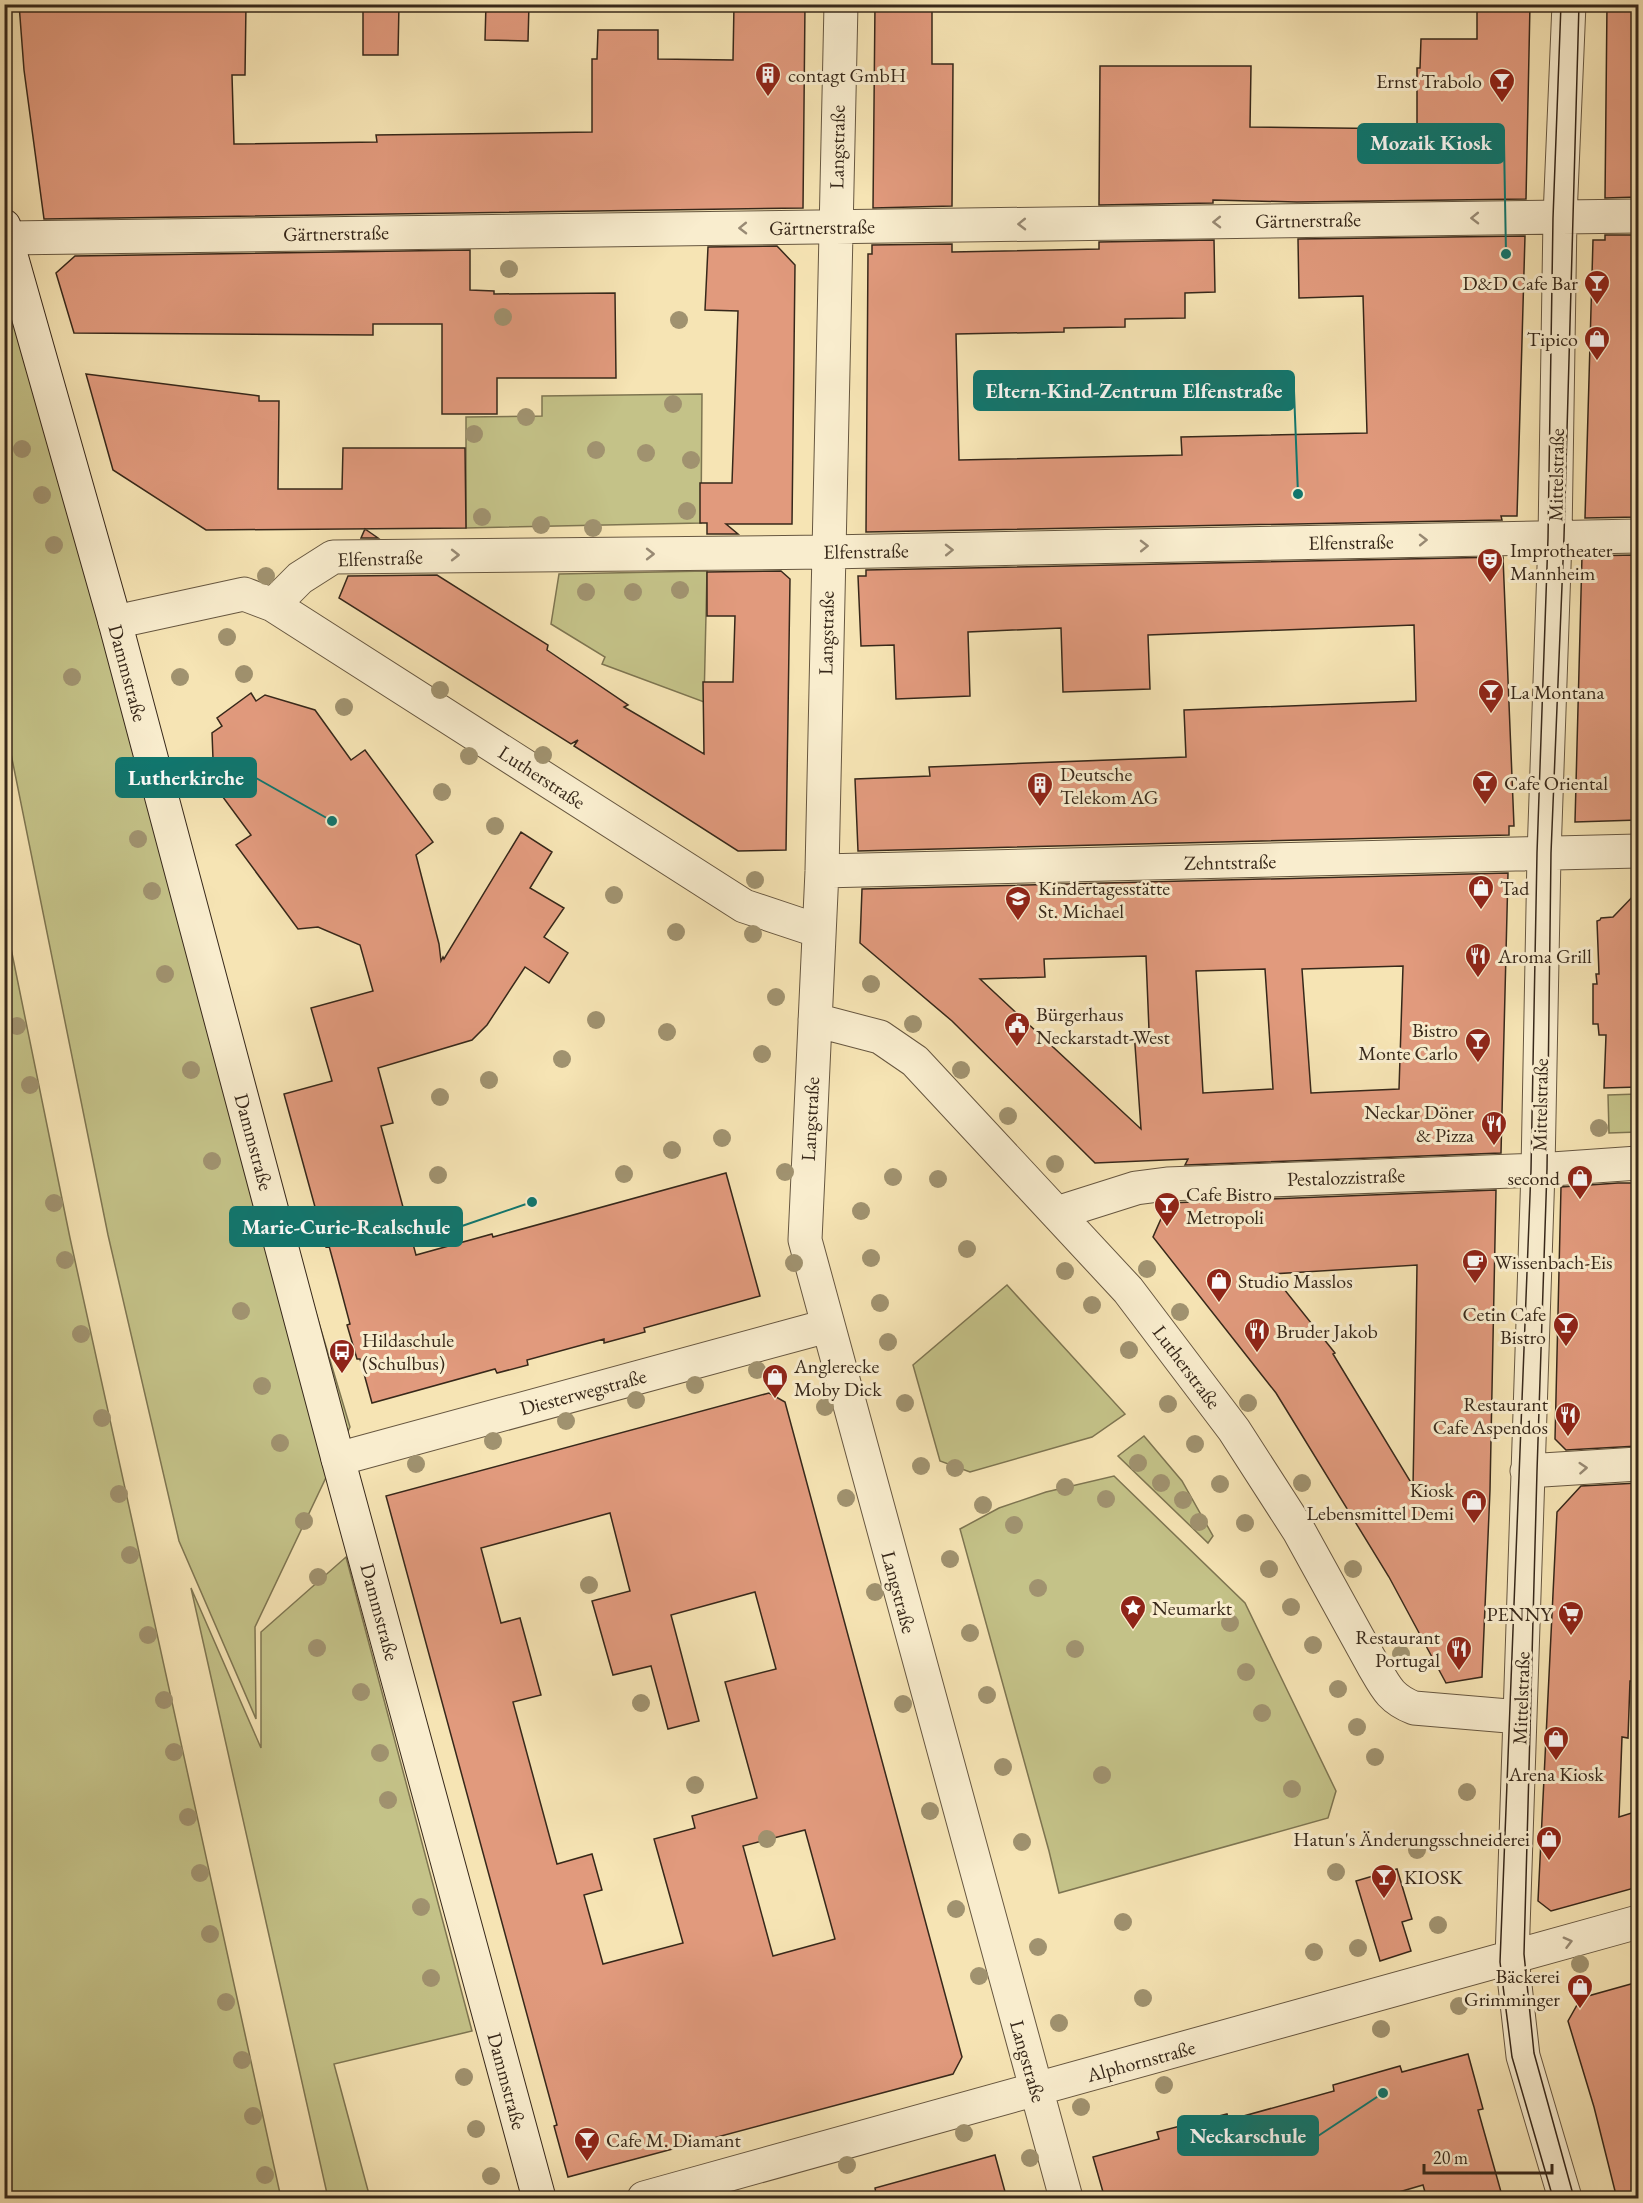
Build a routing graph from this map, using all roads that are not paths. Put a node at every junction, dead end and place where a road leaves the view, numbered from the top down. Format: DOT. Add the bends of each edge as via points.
graph roads {
  1 [pos="841,4"];
  2 [pos="1569,4"];
  3 [pos="1638,216"];
  4 [pos="1560,217"];
  5 [pos="835,227"];
  6 [pos="5,232"];
  7 [pos="1638,536"];
  8 [pos="1555,538"];
  9 [pos="827,552"];
  10 [pos="273,605"];
  11 [pos="115,622"];
  12 [pos="1638,851"];
  13 [pos="1544,855"];
  14 [pos="822,871"];
  15 [pos="819,931"];
  16 [pos="815,1020"];
  17 [pos="1638,1163"];
  18 [pos="1538,1170"];
  19 [pos="1057,1213"];
  20 [pos="827,1326"];
  21 [pos="338,1459"];
  22 [pos="1638,1464"];
  23 [pos="1527,1471"];
  24 [pos="1520,1717"];
  25 [pos="1638,1923"];
  26 [pos="1512,1959"];
  27 [pos="1037,2090"];
  28 [pos="539,2199"];
  29 [pos="644,2199"];
  30 [pos="1066,2199"];
  31 [pos="1565,2199"];
  1 -- 5 [label="street, Langstraße"];
  2 -- 4 [label="street, Mittelstraße"];
  3 -- 4 [label="street, Gärtnerstraße"];
  4 -- 5 [label="street, Gärtnerstraße, one-way"];
  4 -- 8 [label="street, Mittelstraße"];
  5 -- 6 [label="street, Gärtnerstraße, one-way"];
  5 -- 9 [label="street, Langstraße"];
  6 -- 11 [label="street, Dammstraße"];
  7 -- 8 [label="street, Elfenstraße"];
  9 -- 8 [label="street, Elfenstraße, one-way"];
  8 -- 13 [label="street, Mittelstraße"];
  10 -- 9 [label="street, Elfenstraße, one-way" via="300,578 333,556"];
  9 -- 14 [label="street, Langstraße"];
  10 -- 11 [label="street" via="244,594"];
  10 -- 15 [label="street, Lutherstraße" via="744,906"];
  11 -- 21 [label="street, Dammstraße"];
  12 -- 13 [label="street, Zehntstraße"];
  13 -- 14 [label="street, Zehntstraße"];
  13 -- 18 [label="street, Mittelstraße"];
  14 -- 15 [label="street, Langstraße"];
  15 -- 16 [label="street, Langstraße"];
  16 -- 19 [label="street, Lutherstraße" via="880,1037 915,1061"];
  16 -- 20 [label="street, Langstraße" via="804,1240"];
  17 -- 18 [label="street, Pestalozzistraße"];
  18 -- 19 [label="street, Pestalozzistraße" via="1167,1184 1136,1188"];
  18 -- 23 [label="street, Mittelstraße"];
  19 -- 24 [label="street, Lutherstraße" via="1128,1290 1234,1430 1299,1531 1386,1688 1398,1701 1414,1708"];
  20 -- 21 [label="street, Diesterwegstraße"];
  20 -- 27 [label="street, Langstraße"];
  21 -- 28 [label="street, Dammstraße"];
  23 -- 22 [label="street, one-way"];
  23 -- 24 [label="street, Mittelstraße"];
  24 -- 26 [label="street, Mittelstraße"];
  26 -- 25 [label="street, Alphornstraße, one-way"];
  26 -- 27 [label="street, Alphornstraße"];
  26 -- 31 [label="street, Mittelstraße" via="1523,2056"];
  27 -- 29 [label="street, Alphornstraße"];
  27 -- 30 [label="street, Langstraße"];
}
